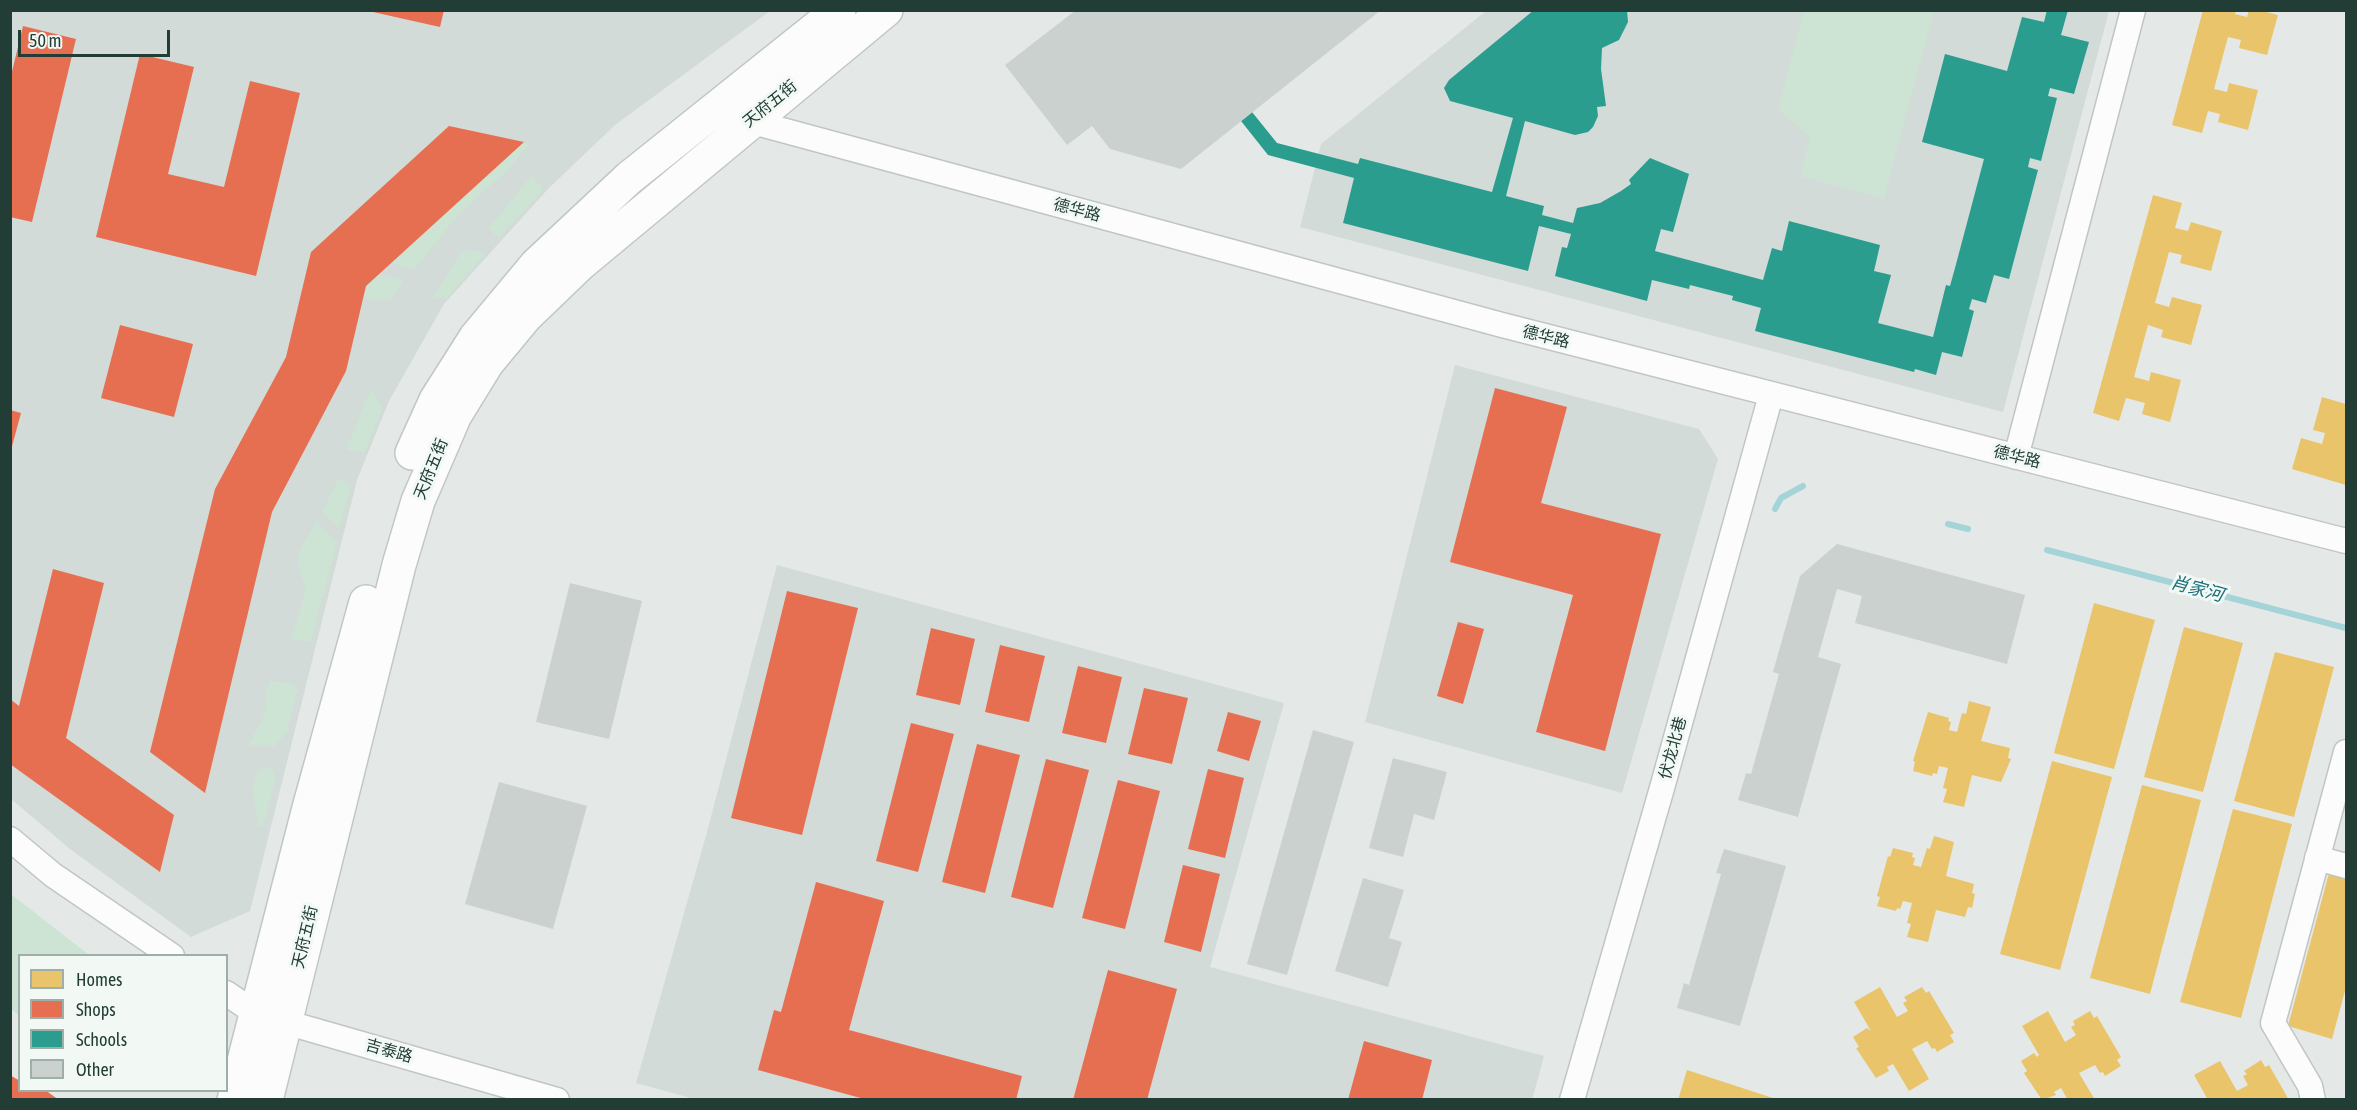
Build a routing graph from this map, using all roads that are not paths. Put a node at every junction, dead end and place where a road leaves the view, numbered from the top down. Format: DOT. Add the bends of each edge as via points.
graph roads {
  1 [pos="839,10"];
  2 [pos="886,10"];
  3 [pos="2133,10"];
  4 [pos="749,121"];
  5 [pos="1771,395"];
  6 [pos="2016,457"];
  7 [pos="2346,541"];
  8 [pos="2346,752"];
  9 [pos="10,839"];
  10 [pos="2318,858"];
  11 [pos="2346,866"];
  12 [pos="169,954"];
  13 [pos="228,994"];
  14 [pos="271,1018"];
  15 [pos="234,1100"];
  16 [pos="266,1100"];
  17 [pos="557,1100"];
  18 [pos="1572,1100"];
  19 [pos="2313,1100"];
  1 -- 14 [label="street, 天府五街" via="629,178 536,265 476,337 436,400 410,457 339,698"];
  2 -- 4 [label="street, 天府五街"];
  3 -- 6 [label="street"];
  4 -- 5 [label="street, 德华路"];
  4 -- 14 [label="street, 天府五街" via="579,265 526,316 487,363 455,415 418,501 305,937"];
  5 -- 6 [label="street, 德华路"];
  5 -- 18 [label="street, 伏龙北巷"];
  6 -- 7 [label="street, 德华路"];
  8 -- 10 [label="street"];
  9 -- 12 [label="street" via="53,875"];
  10 -- 11 [label="street"];
  10 -- 19 [label="street" via="2272,1023 2310,1086"];
  13 -- 14 [label="street, 吉泰路"];
  14 -- 15 [label="street, 天府五街"];
  14 -- 16 [label="street, 天府五街"];
  14 -- 17 [label="street, 吉泰路"];
}
